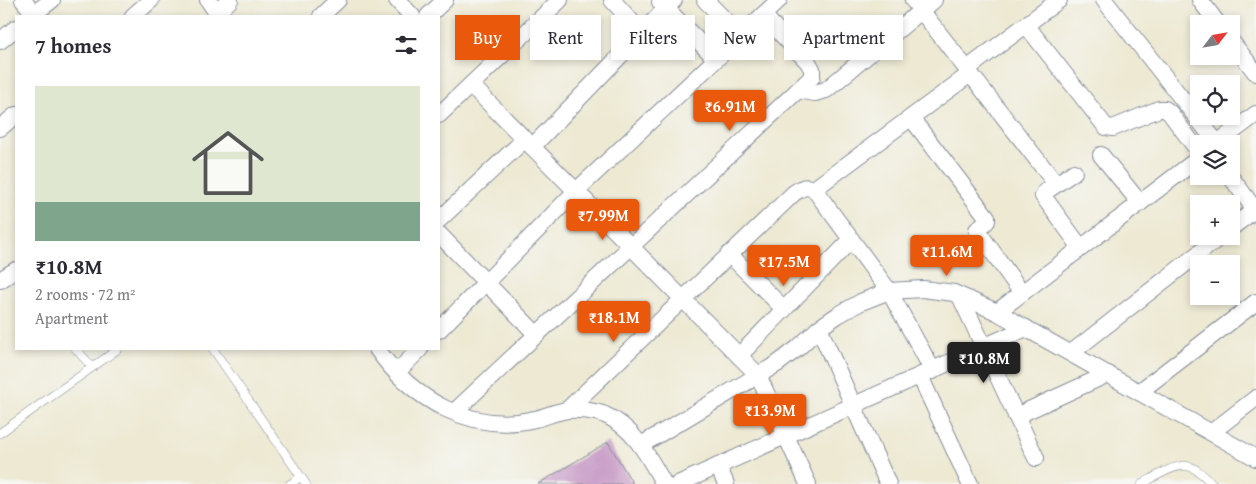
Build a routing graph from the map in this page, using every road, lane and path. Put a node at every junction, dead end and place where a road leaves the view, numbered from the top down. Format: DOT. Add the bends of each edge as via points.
graph roads {
  1 [pos="23,0"];
  2 [pos="52,0"];
  3 [pos="151,0"];
  4 [pos="230,0"];
  5 [pos="338,0"];
  6 [pos="397,0"];
  7 [pos="445,0"];
  8 [pos="560,0"];
  9 [pos="612,0"];
  10 [pos="706,0"];
  11 [pos="779,0"];
  12 [pos="934,0"];
  13 [pos="1059,0"];
  14 [pos="1104,0"];
  15 [pos="1200,0"];
  16 [pos="667,3"];
  17 [pos="917,5"];
  18 [pos="215,10"];
  19 [pos="34,15"];
  20 [pos="134,15"];
  21 [pos="322,15"];
  22 [pos="411,15"];
  23 [pos="429,15"];
  24 [pos="626,15"];
  25 [pos="657,15"];
  26 [pos="721,15"];
  27 [pos="764,15"];
  28 [pos="1211,15"];
  29 [pos="1026,25"];
  30 [pos="774,27"];
  31 [pos="15,29"];
  32 [pos="0,41"];
  33 [pos="705,46"];
  34 [pos="1240,52"];
  35 [pos="614,60"];
  36 [pos="715,60"];
  37 [pos="969,71"];
  38 [pos="1256,73"];
  39 [pos="471,85"];
  40 [pos="798,90"];
  41 [pos="440,114"];
  42 [pos="1256,114"];
  43 [pos="15,116"];
  44 [pos="912,118"];
  45 [pos="0,128"];
  46 [pos="1210,135"];
  47 [pos="1229,135"];
  48 [pos="1190,140"];
  49 [pos="529,143"];
  50 [pos="1101,155"];
  51 [pos="1190,165"];
  52 [pos="1074,172"];
  53 [pos="1056,184"];
  54 [pos="1237,185"];
  55 [pos="814,189"];
  56 [pos="576,191"];
  57 [pos="1140,203"];
  58 [pos="1256,210"];
  59 [pos="440,219"];
  60 [pos="1240,222"];
  61 [pos="440,235"];
  62 [pos="851,240"];
  63 [pos="1209,245"];
  64 [pos="630,246"];
  65 [pos="1081,248"];
  66 [pos="729,254"];
  67 [pos="15,271"];
  68 [pos="0,280"];
  69 [pos="486,283"];
  70 [pos="889,291"];
  71 [pos="1022,293"];
  72 [pos="960,296"];
  73 [pos="683,299"];
  74 [pos="1256,302"];
  75 [pos="784,309"];
  76 [pos="997,312"];
  77 [pos="819,328"];
  78 [pos="1026,328"];
  79 [pos="440,329"];
  80 [pos="536,334"];
  81 [pos="984,348"];
  82 [pos="77,350"];
  83 [pos="117,350"];
  84 [pos="214,350"];
  85 [pos="379,350"];
  86 [pos="419,350"];
  87 [pos="1070,353"];
  88 [pos="739,356"];
  89 [pos="92,367"];
  90 [pos="397,372"];
  91 [pos="926,373"];
  92 [pos="1108,374"];
  93 [pos="758,375"];
  94 [pos="1139,392"];
  95 [pos="1256,398"];
  96 [pos="854,405"];
  97 [pos="567,410"];
  98 [pos="454,412"];
  99 [pos="1016,416"];
  100 [pos="1212,432"];
  101 [pos="0,433"];
  102 [pos="787,436"];
  103 [pos="641,445"];
  104 [pos="1036,458"];
  105 [pos="1256,458"];
  106 [pos="718,466"];
  107 [pos="301,477"];
  108 [pos="290,484"];
  109 [pos="306,484"];
  110 [pos="664,484"];
  111 [pos="678,484"];
  112 [pos="726,484"];
  113 [pos="808,484"];
  114 [pos="888,484"];
  115 [pos="970,484"];
  116 [pos="1142,484"];
  117 [pos="1213,484"];
  1 -- 19 [label="street"];
  2 -- 19 [label="street"];
  3 -- 20 [label="street"];
  4 -- 18 [label="street"];
  5 -- 21 [label="street"];
  6 -- 22 [label="street"];
  7 -- 23 [label="street"];
  8 -- 39 [label="street"];
  9 -- 24 [label="street"];
  10 -- 26 [label="street"];
  11 -- 27 [label="street"];
  12 -- 17 [label="street"];
  13 -- 29 [label="street"];
  14 -- 46 [label="street"];
  15 -- 28 [label="street"];
  16 -- 25 [label="street"];
  16 -- 33 [label="street"];
  17 -- 37 [label="street"];
  17 -- 40 [label="street" via="826,90 815,93"];
  29 -- 37 [label="street"];
  29 -- 48 [label="street" via="1106,127 1113,128 1164,109"];
  30 -- 40 [label="street" via="812,69 812,77"];
  31 -- 32 [label="street"];
  34 -- 38 [label="street"];
  35 -- 49 [label="street"];
  36 -- 56 [label="street"];
  37 -- 44 [label="street"];
  37 -- 53 [label="street"];
  39 -- 41 [label="street"];
  39 -- 49 [label="street"];
  40 -- 64 [label="street"];
  42 -- 47 [label="street"];
  43 -- 45 [label="street"];
  44 -- 55 [label="street"];
  44 -- 71 [label="street" via="987,217 977,230"];
  49 -- 56 [label="street"];
  49 -- 59 [label="street"];
  50 -- 57 [label="street"];
  51 -- 57 [label="street"];
  52 -- 53 [label="street"];
  53 -- 65 [label="street" via="1043,196"];
  54 -- 58 [label="street"];
  55 -- 62 [label="street"];
  55 -- 66 [label="street" via="802,187 794,193"];
  56 -- 64 [label="street"];
  56 -- 69 [label="street"];
  57 -- 65 [label="street"];
  58 -- 60 [label="street"];
  61 -- 69 [label="street"];
  62 -- 70 [label="street"];
  62 -- 75 [label="street"];
  63 -- 87 [label="street"];
  64 -- 73 [label="street"];
  64 -- 80 [label="street"];
  65 -- 71 [label="street"];
  66 -- 73 [label="street"];
  66 -- 75 [label="street"];
  67 -- 68 [label="street"];
  69 -- 79 [label="street"];
  69 -- 80 [label="street"];
  70 -- 72 [label="street" via="923,289"];
  70 -- 77 [label="street" via="861,302"];
  70 -- 91 [label="street"];
  71 -- 76 [label="street"];
  72 -- 76 [label="street"];
  72 -- 81 [label="street"];
  73 -- 88 [label="street"];
  73 -- 97 [label="street"];
  74 -- 94 [label="street"];
  75 -- 88 [label="street"];
  76 -- 78 [label="street"];
  77 -- 93 [label="street" via="791,354"];
  77 -- 96 [label="street"];
  78 -- 81 [label="street"];
  78 -- 87 [label="street"];
  80 -- 98 [label="street"];
  81 -- 91 [label="street"];
  81 -- 99 [label="street"];
  82 -- 89 [label="lane"];
  83 -- 89 [label="lane"];
  84 -- 107 [label="lane"];
  85 -- 90 [label="street"];
  86 -- 90 [label="street"];
  87 -- 92 [label="street"];
  88 -- 93 [label="street"];
  89 -- 101 [label="lane"];
  90 -- 98 [label="street" via="437,406"];
  91 -- 96 [label="street"];
  91 -- 115 [label="street"];
  92 -- 94 [label="street"];
  92 -- 99 [label="street"];
  93 -- 102 [label="street"];
  93 -- 103 [label="street"];
  94 -- 100 [label="street"];
  95 -- 100 [label="street"];
  96 -- 102 [label="street"];
  96 -- 114 [label="street"];
  97 -- 98 [label="street" via="509,423 475,420"];
  97 -- 103 [label="street" via="605,415 622,425"];
  99 -- 104 [label="street"];
  100 -- 105 [label="street"];
  102 -- 106 [label="street"];
  102 -- 113 [label="street"];
  103 -- 110 [label="street"];
  106 -- 111 [label="street"];
  106 -- 112 [label="street"];
  107 -- 108 [label="lane"];
  107 -- 109 [label="lane"];
  116 -- 117 [label="lane" via="1176,466 1188,466"];
}
